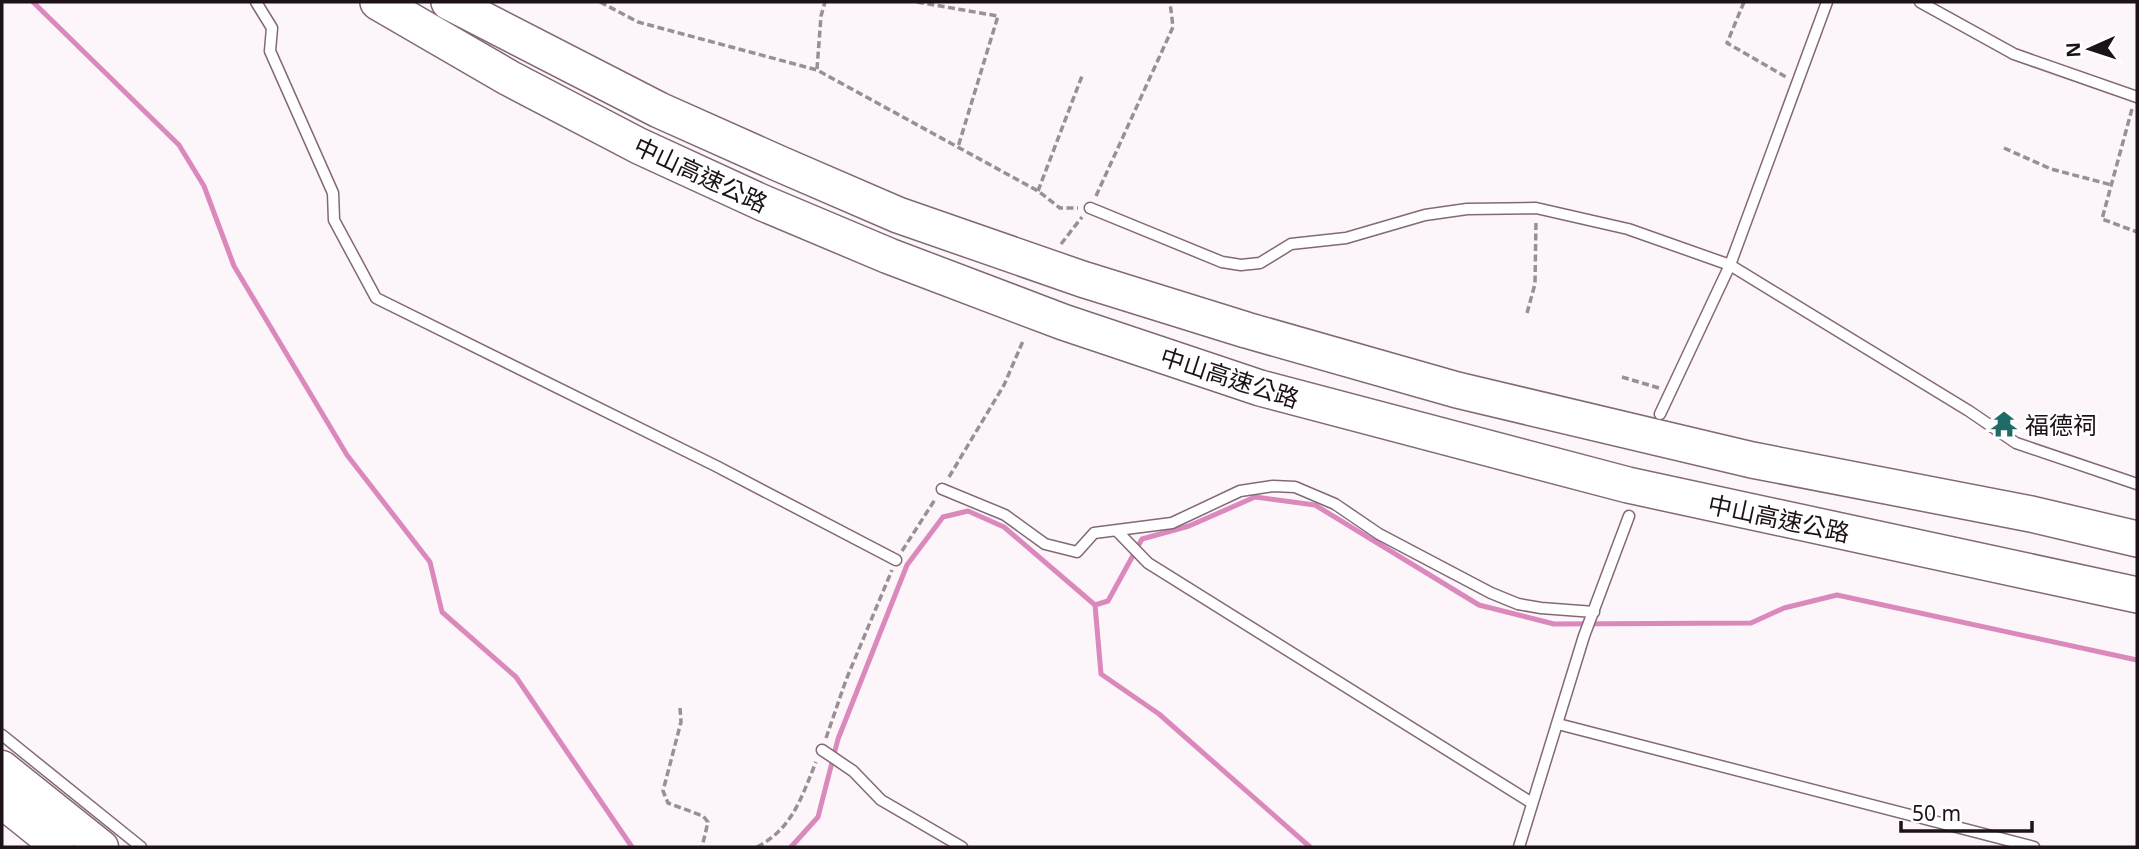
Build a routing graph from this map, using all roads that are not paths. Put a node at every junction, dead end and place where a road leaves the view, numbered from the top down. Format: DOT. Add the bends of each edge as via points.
graph roads {
  1 [pos="256,2"];
  2 [pos="378,2"];
  3 [pos="449,2"];
  4 [pos="1827,2"];
  5 [pos="1920,2"];
  6 [pos="2136,97"];
  7 [pos="1090,208"];
  8 [pos="1730,265"];
  9 [pos="1660,414"];
  10 [pos="2137,484"];
  11 [pos="942,489"];
  12 [pos="1629,516"];
  13 [pos="1117,531"];
  14 [pos="2137,539"];
  15 [pos="895,560"];
  16 [pos="2137,595"];
  17 [pos="1594,612"];
  18 [pos="1558,724"];
  19 [pos="2,735"];
  20 [pos="822,750"];
  21 [pos="2,767"];
  22 [pos="2,802"];
  23 [pos="1532,803"];
  24 [pos="58,847"];
  25 [pos="102,847"];
  26 [pos="141,847"];
  27 [pos="962,847"];
  28 [pos="1519,847"];
  29 [pos="2034,847"];
  1 -- 15 [label="lane" via="272,28 270,51 333,193 334,220 376,298"];
  2 -- 16 [label="highway, 中山高速公路" via="509,78 726,186 889,256 1260,388 1628,485"];
  3 -- 14 [label="highway, 中山高速公路" via="659,110 850,195 1095,283 1471,394 1752,460"];
  4 -- 8 [label="lane"];
  5 -- 6 [label="lane" via="2014,54"];
  7 -- 8 [label="lane" via="1222,262 1241,265 1261,263 1291,244 1346,238 1424,215 1536,208 1629,229"];
  8 -- 9 [label="lane"];
  8 -- 10 [label="lane" via="2017,443"];
  11 -- 13 [label="lane" via="1004,515 1045,544 1066,550 1077,552 1094,533"];
  12 -- 17 [label="lane"];
  13 -- 17 [label="lane" via="1172,523 1240,491 1295,487 1335,504 1379,534 1491,593 1529,606"];
  13 -- 23 [label="lane" via="1149,563"];
  17 -- 18 [label="lane"];
  18 -- 23 [label="lane"];
  18 -- 29 [label="lane"];
  19 -- 26 [label="lane"];
  20 -- 27 [label="lane" via="853,771 881,800"];
  21 -- 25 [label="highway"];
  22 -- 24 [label="highway"];
  23 -- 28 [label="lane"];
}
